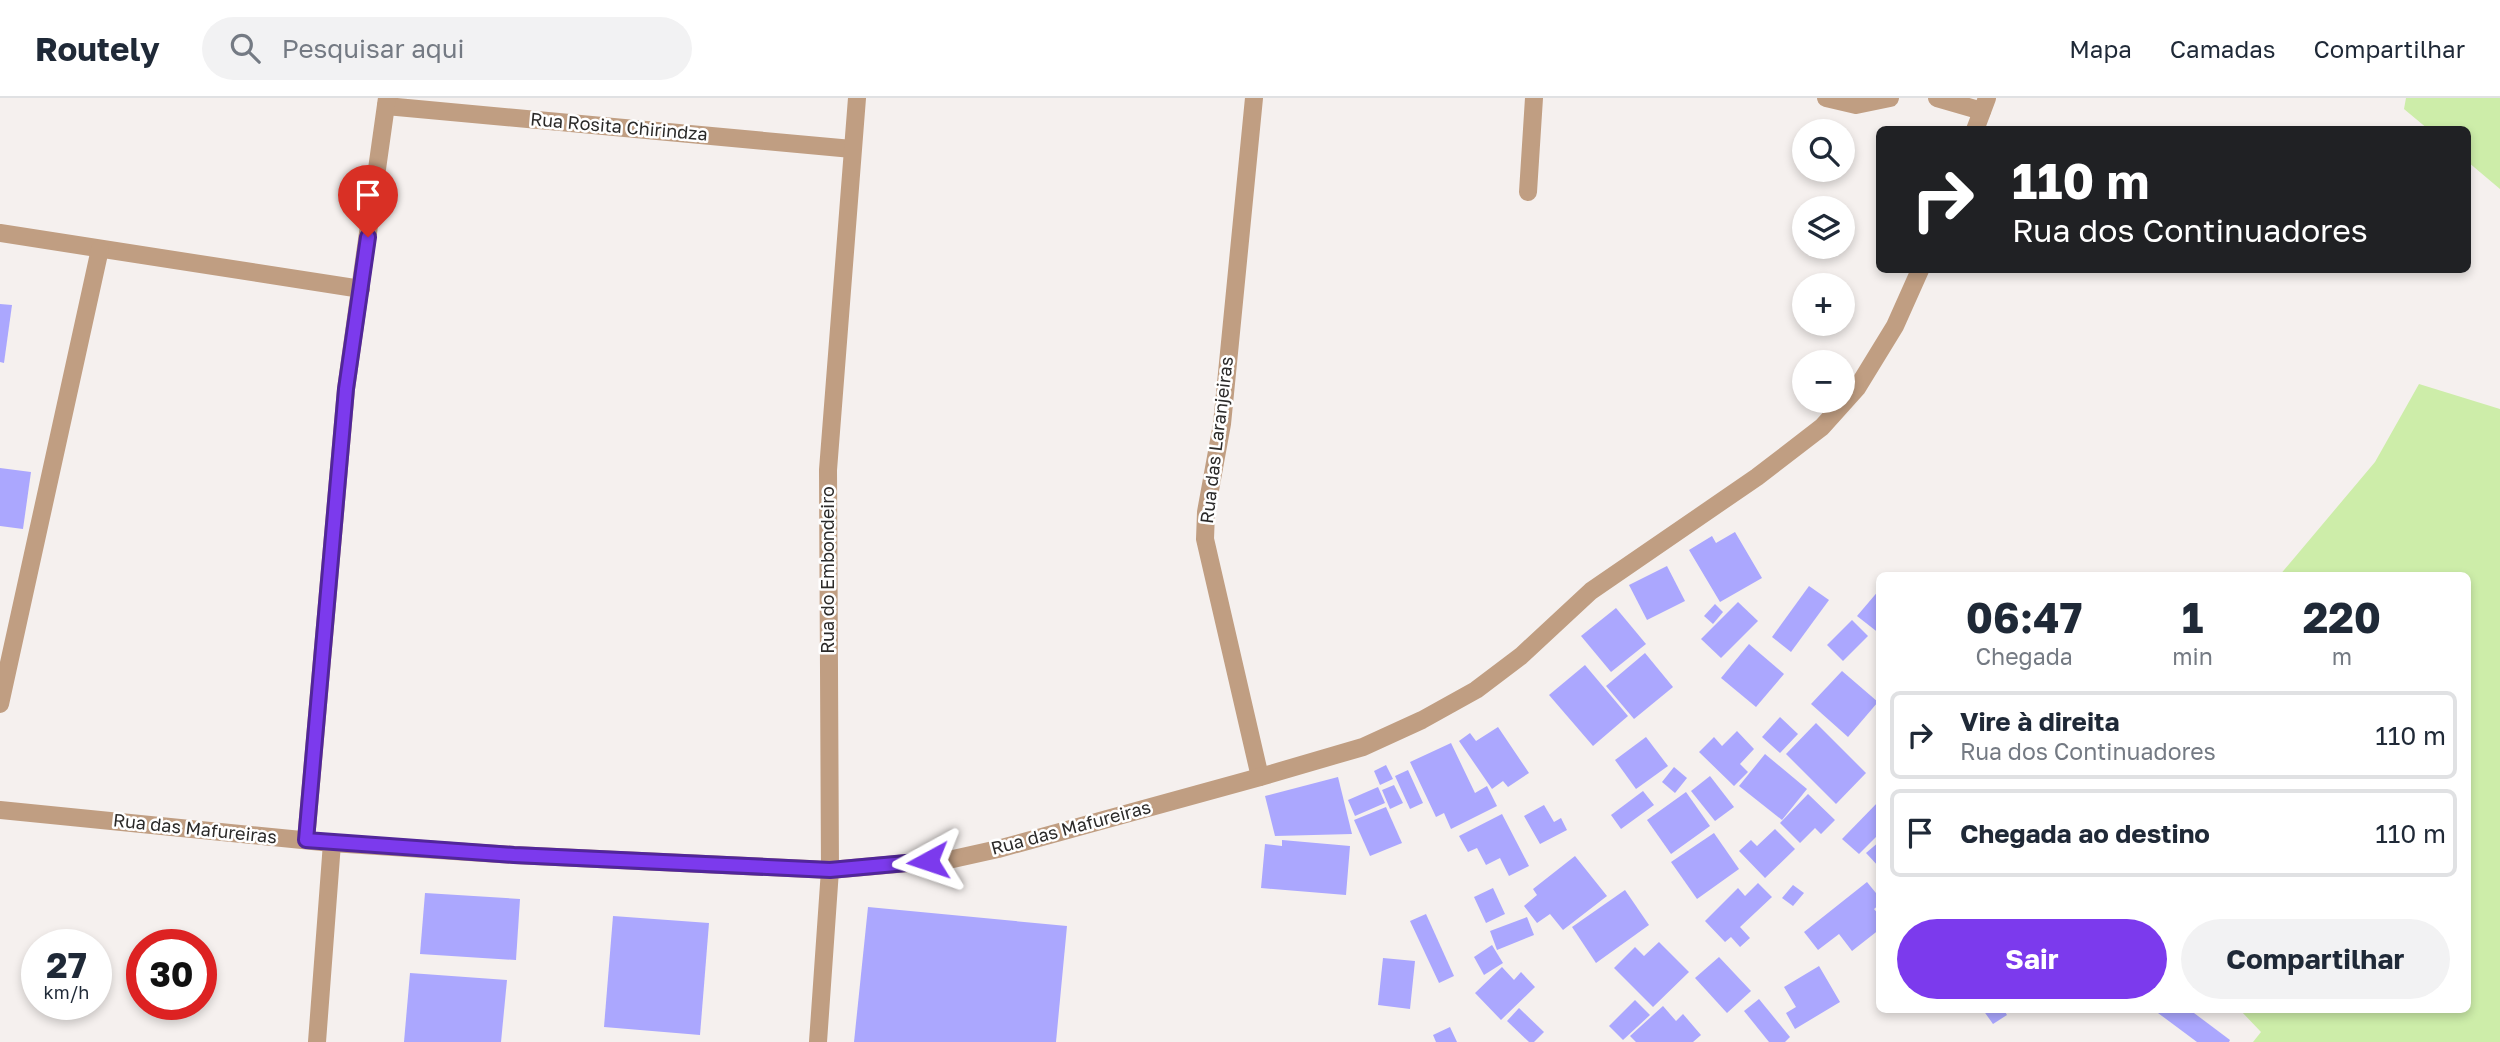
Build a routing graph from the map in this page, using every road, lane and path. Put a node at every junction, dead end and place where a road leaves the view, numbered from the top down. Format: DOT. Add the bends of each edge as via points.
graph roads {
  1 [pos="857,98"];
  2 [pos="1254,98"];
  3 [pos="1534,98"];
  4 [pos="1826,98"];
  5 [pos="1890,98"];
  6 [pos="1937,98"];
  7 [pos="386,102"];
  8 [pos="1984,105"];
  9 [pos="1976,126"];
  10 [pos="852,149"];
  11 [pos="1528,192"];
  12 [pos="0,233"];
  13 [pos="100,249"];
  14 [pos="1919,273"];
  15 [pos="361,289"];
  16 [pos="0,704"];
  17 [pos="1260,777"];
  18 [pos="0,810"];
  19 [pos="306,840"];
  20 [pos="332,843"];
  21 [pos="830,870"];
  22 [pos="317,1042"];
  23 [pos="818,1042"];
  1 -- 10 [label="street, Rua do Embondeiro"];
  2 -- 17 [label="street, Rua das Laranjeiras" via="1222,424 1205,539"];
  3 -- 11 [label="street"];
  4 -- 5 [label="street" via="1856,105"];
  6 -- 8 [label="street"];
  7 -- 10 [label="street, Rua Rosita Chirindza"];
  7 -- 15 [label="street"];
  8 -- 9 [label="street"];
  10 -- 21 [label="street, Rua do Embondeiro" via="828,470"];
  12 -- 13 [label="street"];
  13 -- 15 [label="street"];
  13 -- 16 [label="street"];
  14 -- 17 [label="street, Rua das Mafureiras" via="1895,326 1857,388 1822,427 1768,469 1591,591 1521,656 1476,690 1363,747"];
  15 -- 19 [label="street" via="346,389"];
  17 -- 21 [label="street, Rua das Mafureiras" via="953,859"];
  18 -- 19 [label="street, Rua das Mafureiras"];
  19 -- 20 [label="street, Rua das Mafureiras"];
  20 -- 21 [label="street, Rua das Mafureiras"];
  20 -- 22 [label="street"];
  21 -- 23 [label="street, Rua do Embondeiro"];
}
